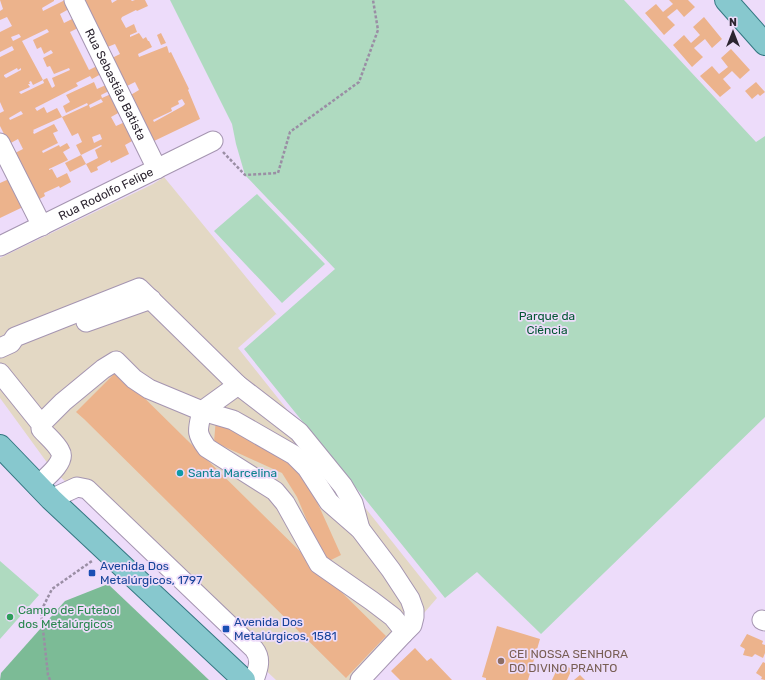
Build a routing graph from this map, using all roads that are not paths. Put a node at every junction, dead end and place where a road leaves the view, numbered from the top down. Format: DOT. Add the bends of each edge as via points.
graph roads {
  1 [pos="74,0"];
  2 [pos="726,0"];
  3 [pos="765,44"];
  4 [pos="213,141"];
  5 [pos="0,143"];
  6 [pos="157,169"];
  7 [pos="42,226"];
  8 [pos="0,246"];
  9 [pos="11,343"];
  10 [pos="0,373"];
  11 [pos="238,385"];
  12 [pos="202,411"];
  13 [pos="41,424"];
  14 [pos="0,446"];
  15 [pos="44,492"];
  16 [pos="360,529"];
  17 [pos="403,634"];
  18 [pos="244,680"];
  19 [pos="254,680"];
  20 [pos="360,680"];
  1 -- 6 [label="street, Rua Sebastião Batista"];
  2 -- 3 [label="main road"];
  4 -- 6 [label="street, Rua Rodolfo Felipe"];
  5 -- 7 [label="street"];
  6 -- 7 [label="street, Rua Rodolfo Felipe"];
  7 -- 8 [label="street, Rua Rodolfo Felipe"];
  9 -- 11 [label="street" via="56,334 151,299"];
  10 -- 13 [label="street"];
  11 -- 12 [label="street"];
  11 -- 16 [label="street" via="299,432 343,486 353,503"];
  12 -- 13 [label="street" via="149,389 134,379 116,361 63,402"];
  12 -- 16 [label="street" via="233,420 294,455 307,468 329,502"];
  12 -- 17 [label="street" via="197,430 207,448 275,491 319,564 394,617"];
  13 -- 15 [label="street" via="42,429 61,452 62,458"];
  14 -- 15 [label="main road"];
  15 -- 18 [label="main road"];
  15 -- 19 [label="street" via="77,487 87,489 254,649 259,660"];
  16 -- 17 [label="street" via="410,599 414,617 412,625"];
  17 -- 20 [label="street"];
}
